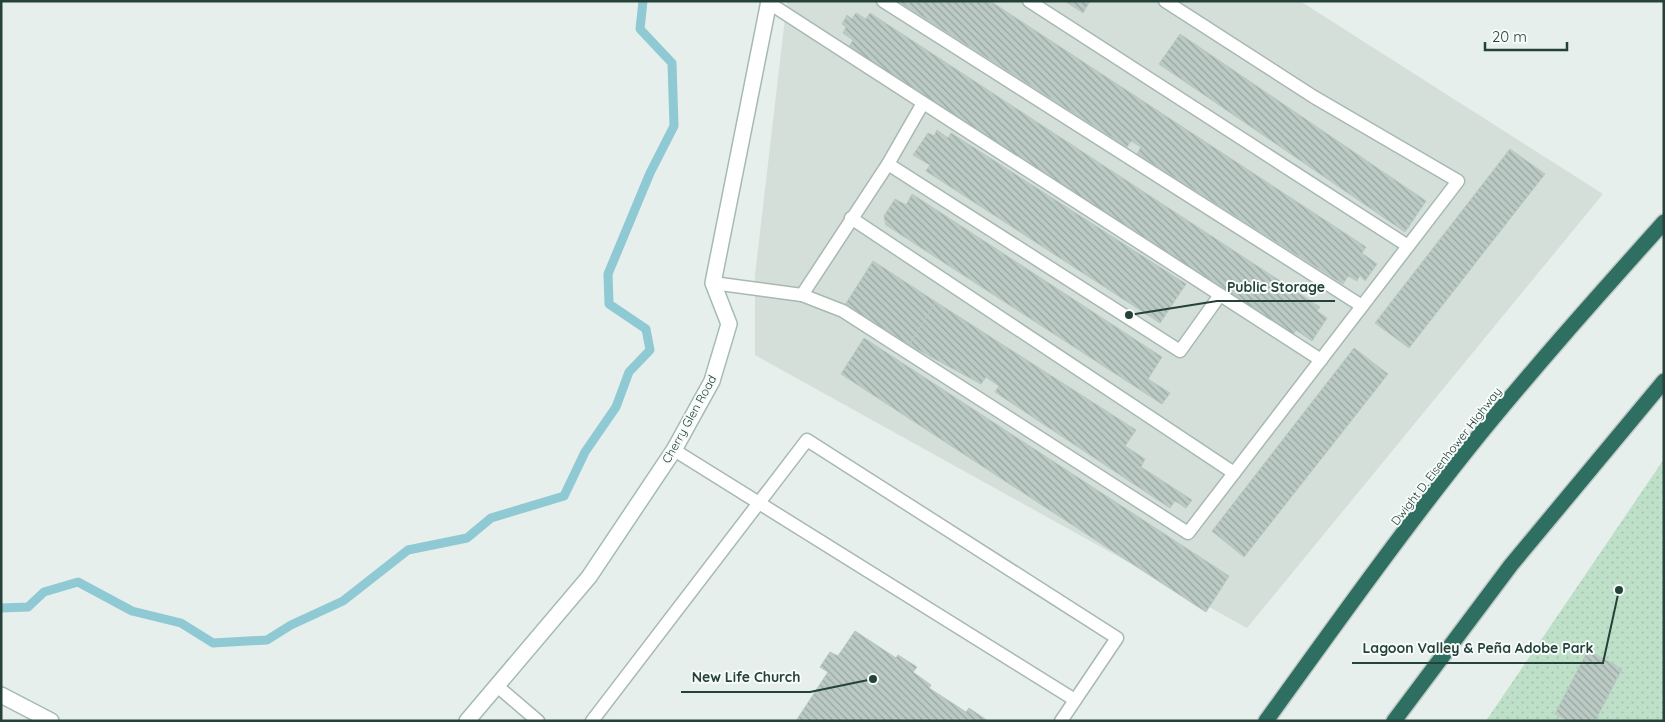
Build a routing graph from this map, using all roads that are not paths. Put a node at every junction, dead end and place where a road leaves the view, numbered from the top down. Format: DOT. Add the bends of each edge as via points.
graph roads {
  1 [pos="883,1"];
  2 [pos="1030,1"];
  3 [pos="1165,1"];
  4 [pos="769,2"];
  5 [pos="923,103"];
  6 [pos="888,164"];
  7 [pos="851,218"];
  8 [pos="1664,222"];
  9 [pos="1408,246"];
  10 [pos="713,283"];
  11 [pos="802,295"];
  12 [pos="1220,295"];
  13 [pos="1362,306"];
  14 [pos="1321,360"];
  15 [pos="1664,381"];
  16 [pos="674,450"];
  17 [pos="1234,473"];
  18 [pos="758,504"];
  19 [pos="497,686"];
  20 [pos="1,695"];
  21 [pos="1075,700"];
  22 [pos="51,721"];
  23 [pos="467,721"];
  24 [pos="538,721"];
  25 [pos="592,721"];
  26 [pos="1061,721"];
  27 [pos="1266,721"];
  28 [pos="1394,721"];
  1 -- 13 [label="lane"];
  2 -- 9 [label="lane"];
  3 -- 9 [label="lane" via="1314,97 1458,181"];
  4 -- 5 [label="lane"];
  4 -- 10 [label="street"];
  5 -- 6 [label="lane"];
  5 -- 12 [label="lane"];
  6 -- 7 [label="lane"];
  6 -- 12 [label="lane" via="1180,351"];
  7 -- 11 [label="lane"];
  7 -- 17 [label="lane"];
  8 -- 27 [label="highway, Dwight D. Eisenhower Highway" via="1560,339 1464,455 1373,572"];
  9 -- 13 [label="lane"];
  10 -- 11 [label="lane"];
  10 -- 16 [label="street, Cherry Glen Road" via="729,324 712,381"];
  11 -- 17 [label="lane" via="843,311 884,336 1188,533"];
  12 -- 14 [label="lane"];
  13 -- 14 [label="lane"];
  14 -- 17 [label="lane"];
  15 -- 28 [label="highway" via="1510,565"];
  16 -- 18 [label="lane"];
  16 -- 19 [label="street, Cherry Glen Road" via="589,577"];
  18 -- 21 [label="lane"];
  18 -- 21 [label="lane" via="807,440 1117,638"];
  18 -- 25 [label="lane"];
  19 -- 23 [label="street, Cherry Glen Road"];
  19 -- 24 [label="lane"];
  20 -- 22 [label="street"];
  21 -- 26 [label="lane"];
}
